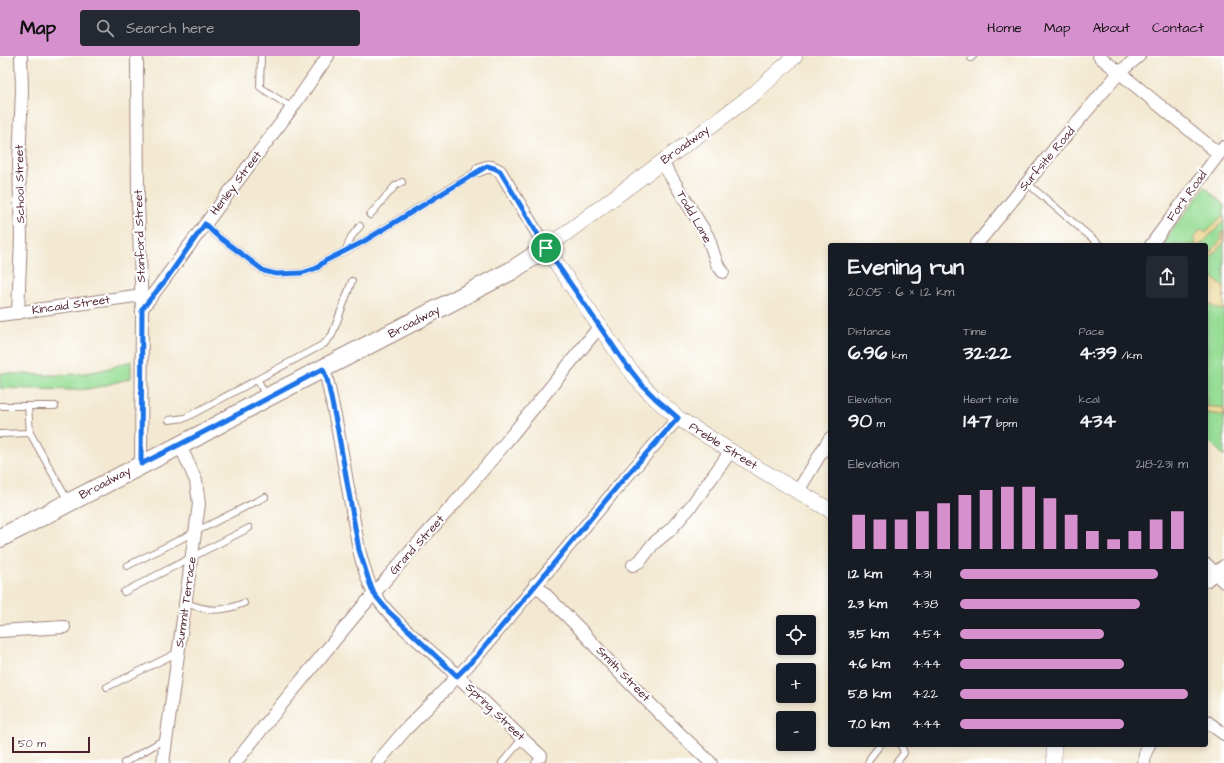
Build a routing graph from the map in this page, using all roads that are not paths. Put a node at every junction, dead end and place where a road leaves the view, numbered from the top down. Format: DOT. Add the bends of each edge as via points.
graph roads {
  1 [pos="21,56"];
  2 [pos="137,56"];
  3 [pos="260,56"];
  4 [pos="328,56"];
  5 [pos="796,56"];
  6 [pos="1099,56"];
  7 [pos="1139,56"];
  8 [pos="1119,73"];
  9 [pos="292,108"];
  10 [pos="1221,150"];
  11 [pos="662,162"];
  12 [pos="479,170"];
  13 [pos="402,182"];
  14 [pos="1027,183"];
  15 [pos="370,215"];
  16 [pos="205,224"];
  17 [pos="360,226"];
  18 [pos="978,243"];
  19 [pos="1098,243"];
  20 [pos="1152,243"];
  21 [pos="546,248"];
  22 [pos="346,250"];
  23 [pos="723,272"];
  24 [pos="352,281"];
  25 [pos="142,295"];
  26 [pos="142,309"];
  27 [pos="18,312"];
  28 [pos="0,315"];
  29 [pos="600,326"];
  30 [pos="323,369"];
  31 [pos="258,380"];
  32 [pos="266,398"];
  33 [pos="0,406"];
  34 [pos="28,406"];
  35 [pos="55,406"];
  36 [pos="678,418"];
  37 [pos="169,420"];
  38 [pos="30,433"];
  39 [pos="0,434"];
  40 [pos="828,441"];
  41 [pos="180,445"];
  42 [pos="732,451"];
  43 [pos="141,464"];
  44 [pos="798,491"];
  45 [pos="265,497"];
  46 [pos="68,502"];
  47 [pos="828,509"];
  48 [pos="249,528"];
  49 [pos="196,531"];
  50 [pos="0,538"];
  51 [pos="192,557"];
  52 [pos="633,565"];
  53 [pos="127,566"];
  54 [pos="1215,573"];
  55 [pos="1224,582"];
  56 [pos="535,584"];
  57 [pos="124,592"];
  58 [pos="374,594"];
  59 [pos="186,603"];
  60 [pos="244,603"];
  61 [pos="64,627"];
  62 [pos="0,631"];
  63 [pos="179,652"];
  64 [pos="457,676"];
  65 [pos="107,687"];
  66 [pos="1208,722"];
  67 [pos="1224,734"];
  68 [pos="167,738"];
  69 [pos="522,739"];
  70 [pos="878,747"];
  71 [pos="902,747"];
  72 [pos="1054,747"];
  73 [pos="1148,747"];
  74 [pos="538,760"];
  75 [pos="381,762"];
  76 [pos="124,763"];
  77 [pos="163,763"];
  78 [pos="235,763"];
  79 [pos="502,763"];
  80 [pos="711,763"];
  81 [pos="868,763"];
  82 [pos="896,763"];
  83 [pos="1054,763"];
  84 [pos="1144,763"];
  1 -- 27 [label="street, School Street" via="21,237"];
  2 -- 25 [label="street, Stanford Street" via="138,202"];
  3 -- 9 [label="lane" via="260,87"];
  4 -- 9 [label="street, Henley Street"];
  5 -- 11 [label="street, Broadway" via="755,93"];
  6 -- 8 [label="street"];
  7 -- 8 [label="street, Surfsite Road"];
  8 -- 10 [label="street"];
  8 -- 14 [label="street, Surfsite Road"];
  9 -- 16 [label="street, Henley Street"];
  10 -- 20 [label="street, Fort Road"];
  11 -- 21 [label="street, Broadway"];
  11 -- 23 [label="street, Todd Lane" via="708,237 717,264"];
  12 -- 21 [label="street" via="487,166 500,171"];
  12 -- 22 [label="lane"];
  13 -- 15 [label="lane"];
  14 -- 18 [label="street, Surfsite Road"];
  14 -- 19 [label="lane"];
  16 -- 22 [label="lane" via="264,271 276,274 302,273 317,268"];
  16 -- 26 [label="street, Henley Street"];
  17 -- 22 [label="lane" via="351,237"];
  21 -- 29 [label="street, Preble Street"];
  21 -- 30 [label="main road, Broadway" via="511,271"];
  24 -- 31 [label="lane" via="332,336 324,344"];
  25 -- 26 [label="street, Stanford Street"];
  25 -- 27 [label="street, Kincaid Street"];
  26 -- 43 [label="street, Stanford Street"];
  27 -- 28 [label="street, Kincaid Street"];
  29 -- 36 [label="street, Preble Street" via="643,386"];
  29 -- 58 [label="street, Grand Street" via="498,452"];
  30 -- 32 [label="main road, Broadway"];
  30 -- 58 [label="street, Spring Street" via="338,431 359,550"];
  31 -- 32 [label="lane"];
  31 -- 37 [label="lane" via="185,418"];
  32 -- 41 [label="main road, Broadway"];
  33 -- 34 [label="lane"];
  34 -- 35 [label="lane"];
  34 -- 38 [label="lane"];
  36 -- 42 [label="street, Preble Street"];
  36 -- 56 [label="street"];
  38 -- 39 [label="lane"];
  38 -- 46 [label="lane"];
  40 -- 44 [label="street"];
  41 -- 43 [label="main road, Broadway"];
  41 -- 49 [label="street, Summit Terrace" via="196,481 199,504"];
  42 -- 44 [label="street, Preble Street"];
  42 -- 52 [label="street" via="692,505 670,530 653,544 640,561"];
  43 -- 46 [label="main road, Broadway"];
  44 -- 47 [label="street, Preble Street"];
  45 -- 49 [label="lane"];
  46 -- 50 [label="main road, Broadway"];
  48 -- 51 [label="lane"];
  49 -- 51 [label="street, Summit Terrace"];
  49 -- 53 [label="lane"];
  51 -- 57 [label="lane"];
  51 -- 59 [label="street, Summit Terrace"];
  54 -- 55 [label="street"];
  56 -- 64 [label="street" via="477,656"];
  56 -- 80 [label="street, Smith Street"];
  58 -- 64 [label="street, Spring Street" via="388,611"];
  58 -- 78 [label="street, Grand Street"];
  59 -- 60 [label="lane" via="210,610 221,610"];
  59 -- 63 [label="street, Summit Terrace"];
  61 -- 62 [label="street"];
  63 -- 65 [label="lane"];
  63 -- 68 [label="street, Summit Terrace"];
  64 -- 69 [label="street, Spring Street"];
  64 -- 75 [label="street" via="406,729"];
  66 -- 67 [label="street"];
  68 -- 76 [label="lane"];
  68 -- 77 [label="street, Summit Terrace"];
  69 -- 74 [label="street, Spring Street"];
  69 -- 79 [label="lane"];
  70 -- 81 [label="lane"];
  71 -- 82 [label="lane" via="904,753"];
  72 -- 83 [label="street"];
  73 -- 84 [label="street"];
}
